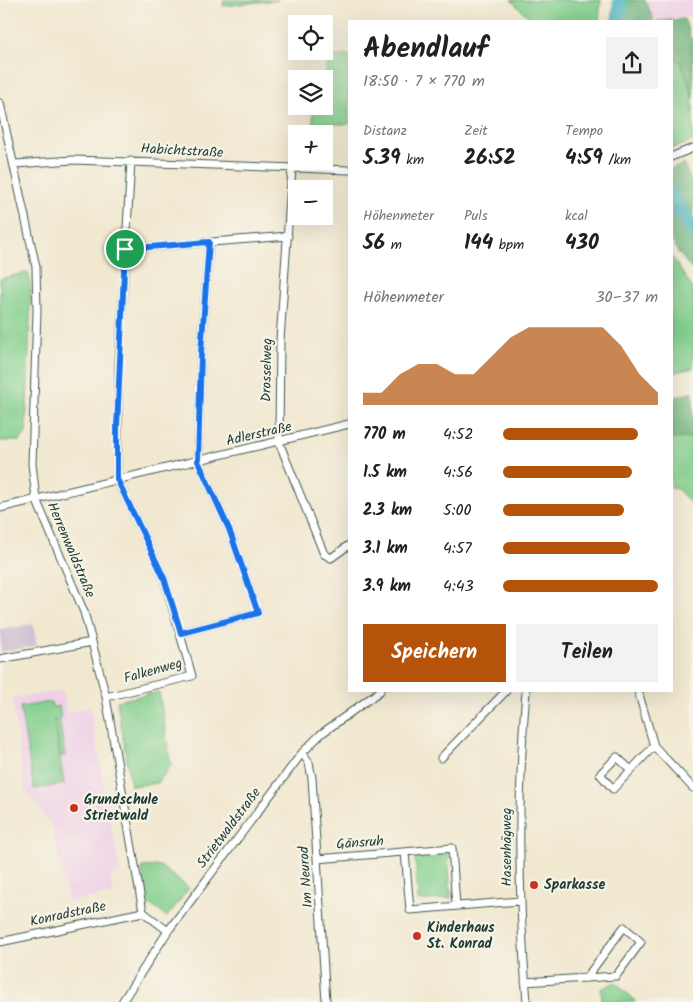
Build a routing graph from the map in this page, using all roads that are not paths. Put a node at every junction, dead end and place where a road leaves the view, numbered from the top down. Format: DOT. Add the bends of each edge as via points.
graph roads {
  1 [pos="0,103"];
  2 [pos="693,148"];
  3 [pos="673,156"];
  4 [pos="131,161"];
  5 [pos="15,164"];
  6 [pos="288,169"];
  7 [pos="292,170"];
  8 [pos="333,170"];
  9 [pos="348,170"];
  10 [pos="288,236"];
  11 [pos="209,242"];
  12 [pos="125,249"];
  13 [pos="348,424"];
  14 [pos="279,442"];
  15 [pos="198,461"];
  16 [pos="117,479"];
  17 [pos="36,499"];
  18 [pos="0,508"];
  19 [pos="348,546"];
  20 [pos="181,633"];
  21 [pos="92,642"];
  22 [pos="0,659"];
  23 [pos="379,692"];
  24 [pos="505,692"];
  25 [pos="526,692"];
  26 [pos="638,692"];
  27 [pos="106,697"];
  28 [pos="654,746"];
  29 [pos="302,753"];
  30 [pos="441,758"];
  31 [pos="631,770"];
  32 [pos="693,788"];
  33 [pos="405,852"];
  34 [pos="317,858"];
  35 [pos="520,901"];
  36 [pos="456,906"];
  37 [pos="142,912"];
  38 [pos="168,931"];
  39 [pos="0,942"];
  40 [pos="586,978"];
  41 [pos="525,982"];
  42 [pos="122,1002"];
  43 [pos="326,1002"];
  44 [pos="527,1002"];
  1 -- 5 [label="street, Herrenwaldstraße"];
  2 -- 3 [label="street"];
  4 -- 5 [label="street, Habichtstraße"];
  4 -- 6 [label="street, Habichtstraße"];
  4 -- 12 [label="street, Falkenweg"];
  5 -- 17 [label="street, Herrenwaldstraße" via="36,267 32,464"];
  7 -- 10 [label="street, Drosselweg"];
  8 -- 9 [label="street, Habichtstraße"];
  10 -- 11 [label="street"];
  10 -- 14 [label="street, Drosselweg" via="280,340"];
  11 -- 12 [label="street"];
  11 -- 15 [label="street"];
  12 -- 16 [label="street, Falkenweg"];
  13 -- 14 [label="street, Adlerstraße"];
  14 -- 15 [label="street, Adlerstraße"];
  14 -- 19 [label="street, Drosselweg" via="324,554 331,558"];
  15 -- 16 [label="street, Adlerstraße"];
  15 -- 20 [label="street" via="229,529 258,613"];
  16 -- 17 [label="street, Adlerstraße"];
  16 -- 20 [label="street, Falkenweg" via="164,578"];
  17 -- 18 [label="street, Adlerstraße"];
  17 -- 21 [label="street, Herrenwaldstraße" via="84,612"];
  20 -- 27 [label="street, Falkenweg" via="192,676"];
  21 -- 22 [label="street"];
  21 -- 27 [label="street, Herrenwaldstraße"];
  23 -- 29 [label="street, Strietwaldstraße" via="321,734"];
  24 -- 30 [label="street"];
  25 -- 35 [label="street, Hasenhägweg" via="520,758"];
  26 -- 28 [label="street"];
  27 -- 37 [label="street, Herrenwaldstraße"];
  28 -- 31 [label="street"];
  28 -- 32 [label="street"];
  29 -- 34 [label="street, Im Neurod" via="309,763 312,778"];
  29 -- 38 [label="street, Strietwaldstraße"];
  31 -- 31 [label="street" via="613,789 600,774 617,757"];
  33 -- 34 [label="street, Gänsruh"];
  33 -- 36 [label="street" via="410,910"];
  33 -- 36 [label="street, Gänsruh" via="452,848"];
  34 -- 43 [label="street, Im Neurod"];
  35 -- 36 [label="street"];
  35 -- 41 [label="street, Hasenhägweg"];
  37 -- 38 [label="street"];
  37 -- 39 [label="street, Konradstraße"];
  38 -- 42 [label="street, Strietwaldstraße"];
  40 -- 40 [label="street" via="616,976 641,942 624,927"];
  40 -- 41 [label="street"];
  41 -- 44 [label="street, Hasenhägweg"];
}
